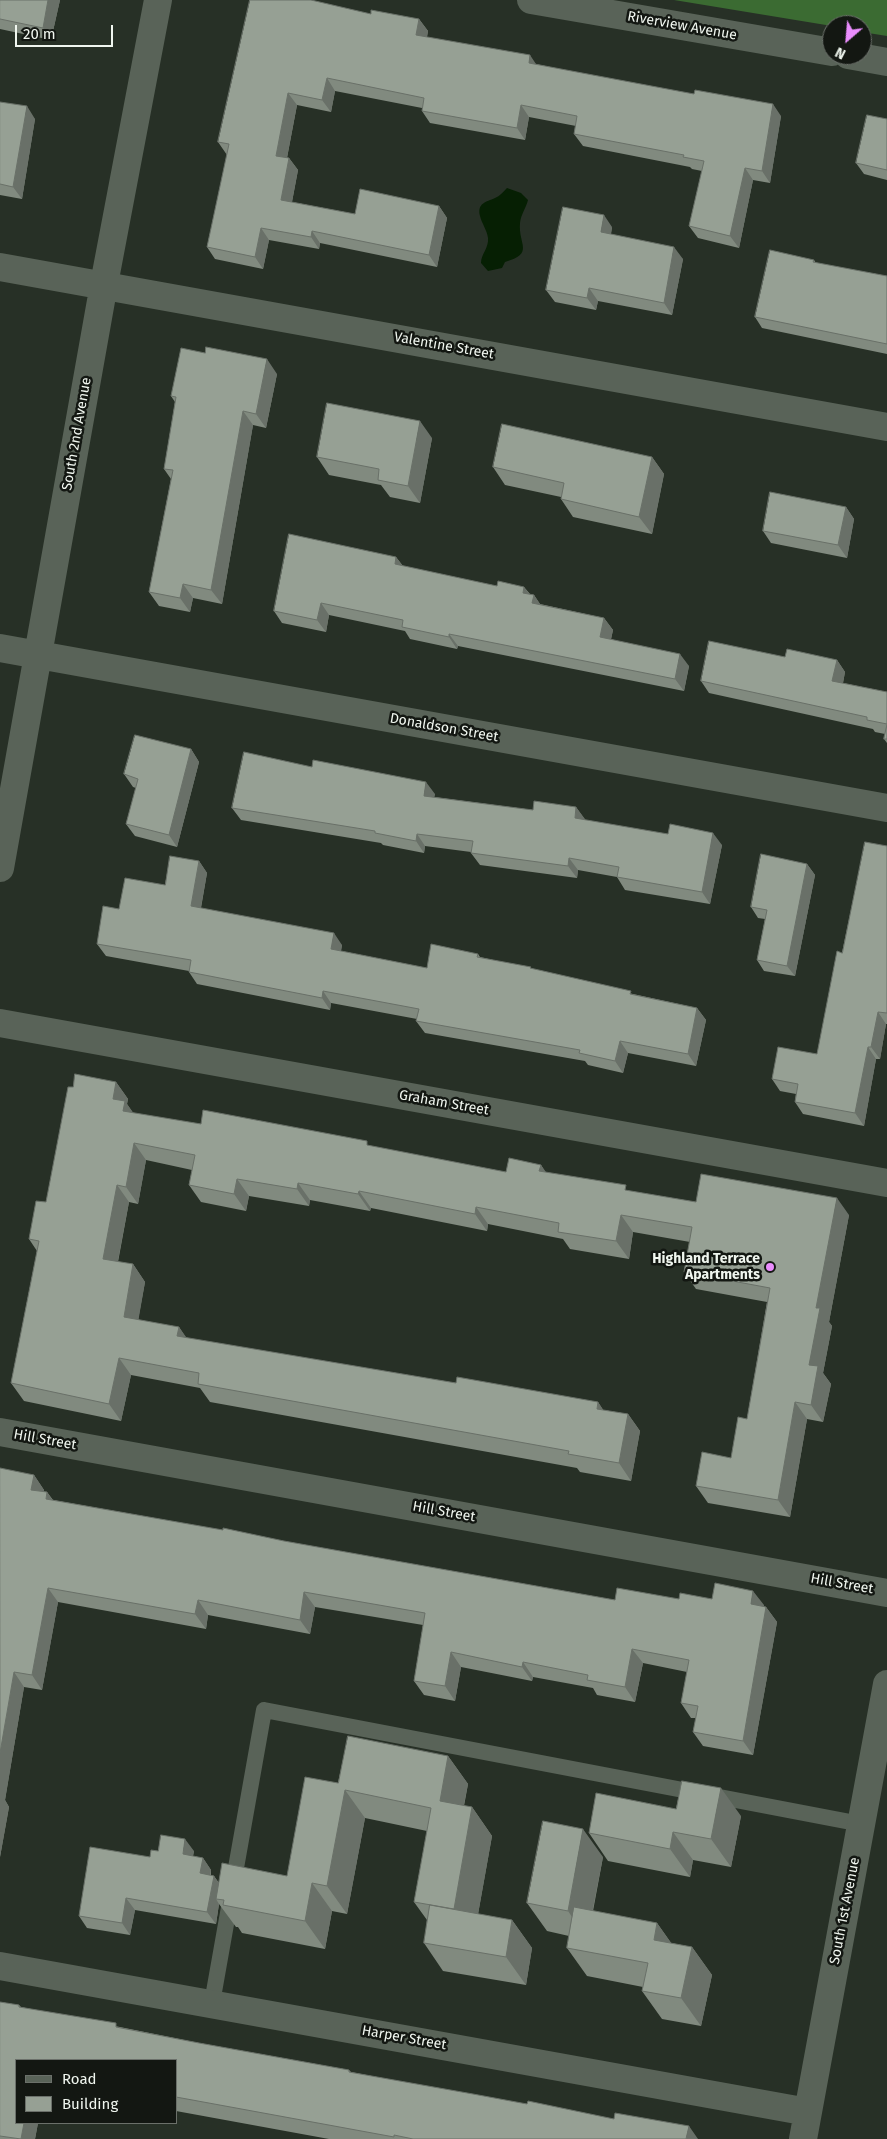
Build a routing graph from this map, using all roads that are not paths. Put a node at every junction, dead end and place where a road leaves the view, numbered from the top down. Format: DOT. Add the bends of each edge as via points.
graph roads {
  1 [pos="158,0"];
  2 [pos="531,0"];
  3 [pos="822,50"];
  4 [pos="872,59"];
  5 [pos="887,62"];
  6 [pos="0,267"];
  7 [pos="104,284"];
  8 [pos="887,427"];
  9 [pos="0,648"];
  10 [pos="38,654"];
  11 [pos="887,808"];
  12 [pos="0,868"];
  13 [pos="0,1023"];
  14 [pos="887,1183"];
  15 [pos="0,1432"];
  16 [pos="887,1592"];
  17 [pos="887,1684"];
  18 [pos="861,1824"];
  19 [pos="0,1966"];
  20 [pos="212,2003"];
  21 [pos="808,2112"];
  22 [pos="803,2139"];
  1 -- 7 [label="street, South 2nd Avenue"];
  2 -- 3 [label="street, Riverview Avenue"];
  4 -- 5 [label="street"];
  6 -- 7 [label="street, Valentine Street"];
  7 -- 8 [label="street, Valentine Street"];
  7 -- 10 [label="street, South 2nd Avenue"];
  9 -- 10 [label="street, Donaldson Street"];
  10 -- 11 [label="street, Donaldson Street"];
  10 -- 12 [label="street, South 2nd Avenue"];
  13 -- 14 [label="street, Graham Street"];
  15 -- 16 [label="street, Hill Street"];
  17 -- 18 [label="street, South 1st Avenue"];
  18 -- 20 [label="lane" via="264,1710"];
  18 -- 21 [label="street, South 1st Avenue"];
  19 -- 20 [label="street, Harper Street"];
  20 -- 21 [label="street, Harper Street"];
  21 -- 22 [label="street, South 1st Avenue"];
}
